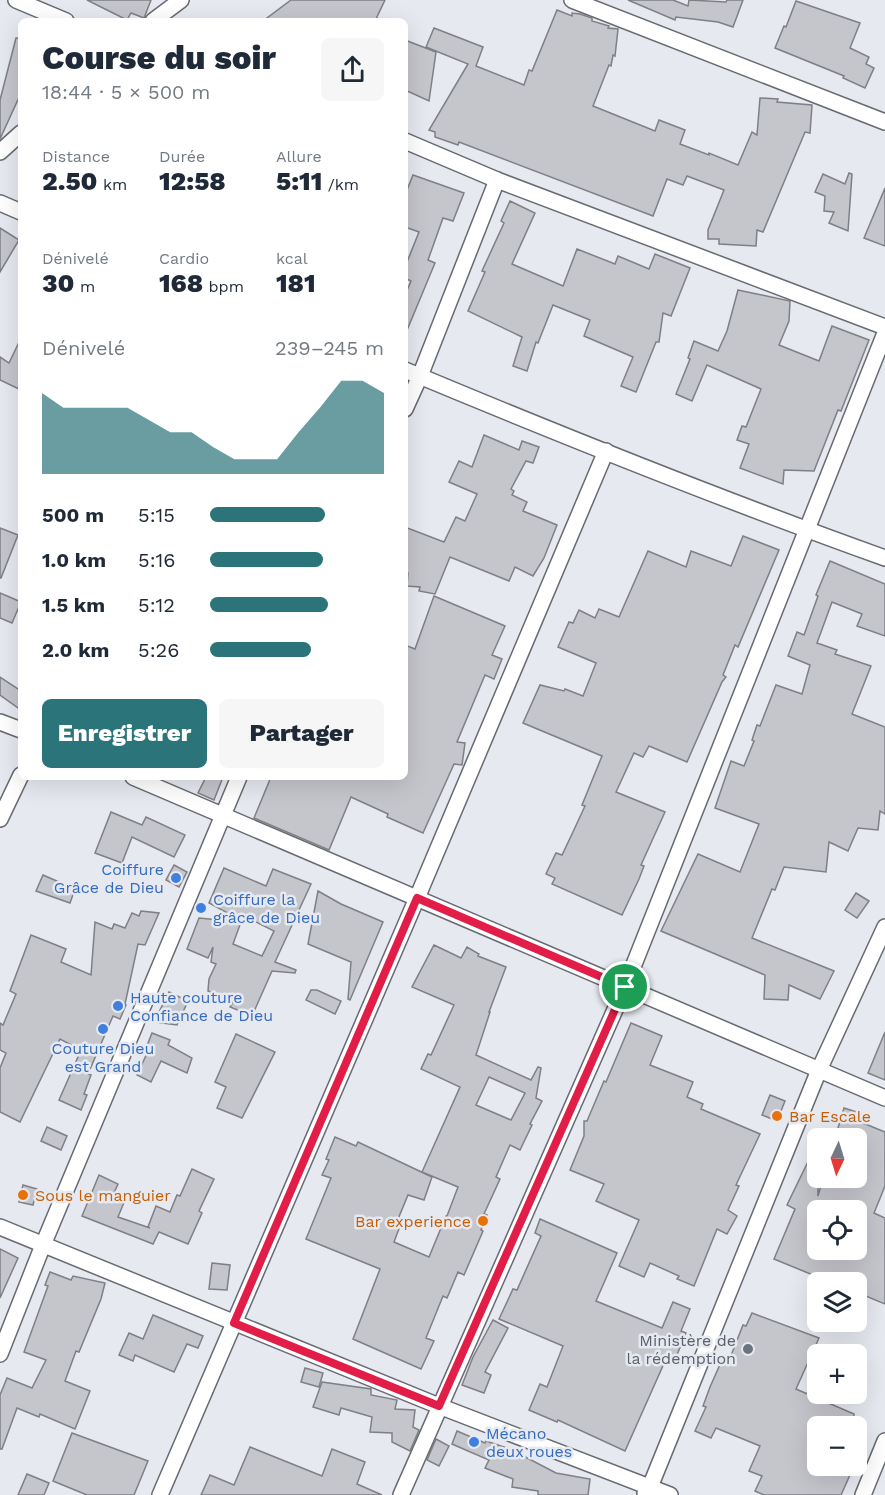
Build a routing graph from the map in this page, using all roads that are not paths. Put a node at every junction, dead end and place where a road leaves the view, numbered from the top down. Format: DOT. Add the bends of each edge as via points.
graph roads {
  1 [pos="16,0"];
  2 [pos="181,0"];
  3 [pos="572,0"];
  4 [pos="59,18"];
  5 [pos="161,18"];
  6 [pos="885,122"];
  7 [pos="18,136"];
  8 [pos="408,142"];
  9 [pos="0,152"];
  10 [pos="497,180"];
  11 [pos="0,203"];
  12 [pos="18,211"];
  13 [pos="885,327"];
  14 [pos="885,333"];
  15 [pos="408,371"];
  16 [pos="420,376"];
  17 [pos="408,402"];
  18 [pos="606,451"];
  19 [pos="808,530"];
  20 [pos="885,558"];
  21 [pos="0,722"];
  22 [pos="18,729"];
  23 [pos="19,780"];
  24 [pos="140,780"];
  25 [pos="238,780"];
  26 [pos="222,815"];
  27 [pos="0,819"];
  28 [pos="417,898"];
  29 [pos="885,927"];
  30 [pos="625,987"];
  31 [pos="819,1070"];
  32 [pos="885,1098"];
  33 [pos="0,1227"];
  34 [pos="43,1245"];
  35 [pos="234,1323"];
  36 [pos="0,1354"];
  37 [pos="439,1406"];
  38 [pos="885,1441"];
  39 [pos="647,1491"];
  40 [pos="160,1495"];
  41 [pos="401,1495"];
  42 [pos="670,1495"];
  43 [pos="863,1495"];
  1 -- 4 [label="street"];
  2 -- 5 [label="street"];
  3 -- 6 [label="street"];
  7 -- 9 [label="street"];
  8 -- 10 [label="street"];
  10 -- 13 [label="street"];
  10 -- 16 [label="street"];
  11 -- 12 [label="street"];
  14 -- 19 [label="street"];
  15 -- 16 [label="street"];
  16 -- 17 [label="street"];
  16 -- 18 [label="street"];
  18 -- 19 [label="street"];
  18 -- 28 [label="street"];
  19 -- 20 [label="street"];
  19 -- 30 [label="street"];
  21 -- 22 [label="street"];
  23 -- 27 [label="street"];
  24 -- 26 [label="street"];
  25 -- 26 [label="street"];
  26 -- 28 [label="street"];
  26 -- 34 [label="street"];
  28 -- 30 [label="street"];
  28 -- 35 [label="street"];
  29 -- 31 [label="street"];
  30 -- 31 [label="street"];
  30 -- 37 [label="street"];
  31 -- 32 [label="street"];
  31 -- 39 [label="street"];
  33 -- 34 [label="street"];
  34 -- 35 [label="street"];
  34 -- 36 [label="street"];
  35 -- 37 [label="street"];
  35 -- 40 [label="street"];
  37 -- 39 [label="street"];
  37 -- 41 [label="street"];
  38 -- 43 [label="street"];
  39 -- 42 [label="street"];
}
